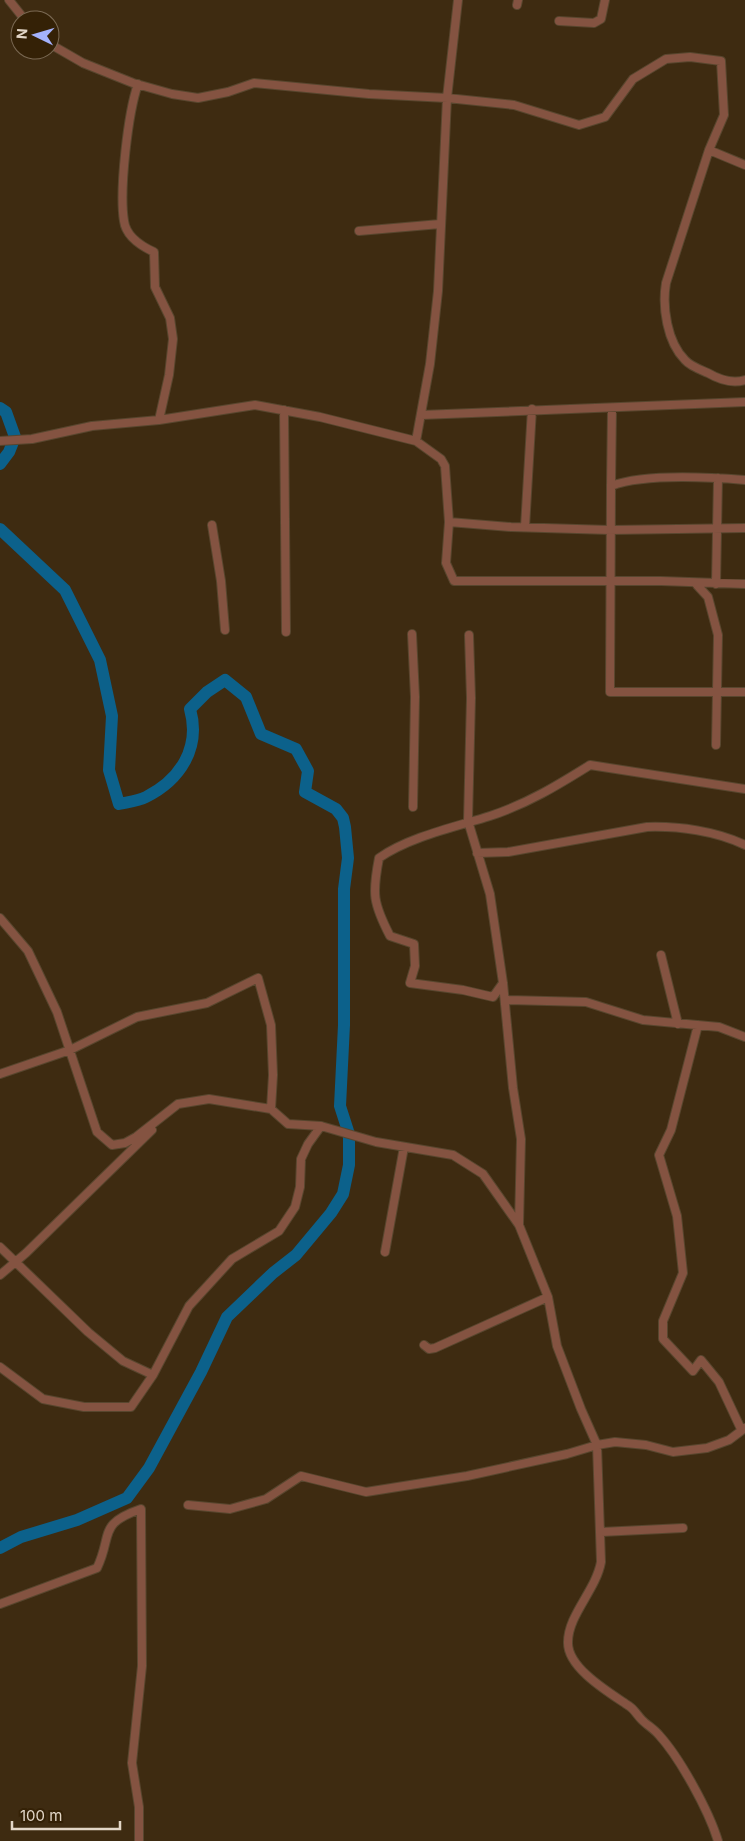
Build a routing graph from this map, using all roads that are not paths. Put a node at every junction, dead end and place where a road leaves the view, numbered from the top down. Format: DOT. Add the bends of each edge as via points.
graph roads {
  1 [pos="9,0"];
  2 [pos="458,0"];
  3 [pos="605,0"];
  4 [pos="17,10"];
  5 [pos="559,21"];
  6 [pos="60,50"];
  7 [pos="138,84"];
  8 [pos="447,98"];
  9 [pos="709,150"];
  10 [pos="745,165"];
  11 [pos="440,224"];
  12 [pos="359,231"];
  13 [pos="745,380"];
  14 [pos="745,402"];
  15 [pos="612,408"];
  16 [pos="284,410"];
  17 [pos="532,410"];
  18 [pos="421,415"];
  19 [pos="159,420"];
  20 [pos="416,440"];
  21 [pos="0,441"];
  22 [pos="718,478"];
  23 [pos="745,480"];
  24 [pos="611,486"];
  25 [pos="449,522"];
  26 [pos="212,525"];
  27 [pos="525,527"];
  28 [pos="745,528"];
  29 [pos="717,529"];
  30 [pos="610,530"];
  31 [pos="610,581"];
  32 [pos="696,584"];
  33 [pos="716,584"];
  34 [pos="745,584"];
  35 [pos="225,630"];
  36 [pos="286,632"];
  37 [pos="412,634"];
  38 [pos="469,635"];
  39 [pos="717,690"];
  40 [pos="745,692"];
  41 [pos="716,745"];
  42 [pos="745,789"];
  43 [pos="413,807"];
  44 [pos="468,821"];
  45 [pos="745,845"];
  46 [pos="478,853"];
  47 [pos="0,918"];
  48 [pos="661,955"];
  49 [pos="503,984"];
  50 [pos="505,1000"];
  51 [pos="678,1024"];
  52 [pos="698,1025"];
  53 [pos="745,1037"];
  54 [pos="70,1050"];
  55 [pos="0,1074"];
  56 [pos="178,1104"];
  57 [pos="271,1109"];
  58 [pos="321,1126"];
  59 [pos="404,1147"];
  60 [pos="519,1225"];
  61 [pos="0,1247"];
  62 [pos="386,1252"];
  63 [pos="15,1262"];
  64 [pos="0,1275"];
  65 [pos="548,1297"];
  66 [pos="424,1345"];
  67 [pos="0,1367"];
  68 [pos="153,1375"];
  69 [pos="743,1428"];
  70 [pos="597,1445"];
  71 [pos="188,1505"];
  72 [pos="683,1528"];
  73 [pos="601,1532"];
  74 [pos="0,1604"];
  75 [pos="139,1841"];
  76 [pos="718,1841"];
  1 -- 4 [label="street"];
  2 -- 8 [label="street"];
  3 -- 5 [label="street" via="600,19 594,23"];
  6 -- 7 [label="street" via="84,63"];
  7 -- 8 [label="street" via="198,98 254,83"];
  7 -- 19 [label="street" via="132,101 124,176 124,222 137,244 154,252 155,287 170,318 171,359"];
  8 -- 9 [label="street" via="514,105 579,125 605,117 633,79 666,59 721,61 724,115"];
  8 -- 11 [label="street"];
  9 -- 10 [label="street"];
  9 -- 13 [label="street" via="664,298 675,347 686,361 720,379 730,382"];
  11 -- 12 [label="street"];
  11 -- 18 [label="street" via="438,291"];
  14 -- 15 [label="street"];
  15 -- 17 [label="street"];
  15 -- 24 [label="street"];
  16 -- 19 [label="street" via="255,405"];
  16 -- 20 [label="street"];
  16 -- 36 [label="street"];
  17 -- 18 [label="street"];
  17 -- 27 [label="street"];
  18 -- 20 [label="street"];
  19 -- 21 [label="street" via="92,426"];
  20 -- 25 [label="street" via="441,459 445,466"];
  22 -- 23 [label="street"];
  22 -- 24 [label="street" via="625,481"];
  22 -- 29 [label="street"];
  24 -- 30 [label="street"];
  25 -- 27 [label="street"];
  25 -- 31 [label="street" via="446,563 454,581"];
  26 -- 35 [label="street"];
  27 -- 30 [label="street"];
  28 -- 29 [label="street"];
  29 -- 30 [label="street"];
  29 -- 33 [label="street"];
  30 -- 31 [label="street"];
  31 -- 32 [label="street"];
  31 -- 39 [label="street" via="610,692"];
  32 -- 33 [label="street"];
  32 -- 39 [label="street" via="708,597 718,635"];
  33 -- 34 [label="street"];
  37 -- 43 [label="street" via="415,698"];
  38 -- 44 [label="street"];
  39 -- 40 [label="street"];
  39 -- 41 [label="street"];
  42 -- 44 [label="street" via="590,765 547,792 491,816"];
  44 -- 46 [label="street"];
  44 -- 49 [label="street" via="379,858 375,881 376,910 390,936 414,944 415,966 410,983 493,997"];
  45 -- 46 [label="street" via="687,828 665,826 508,852"];
  46 -- 49 [label="street" via="490,894"];
  47 -- 54 [label="street" via="28,951 57,1012"];
  48 -- 51 [label="street"];
  49 -- 50 [label="street"];
  50 -- 51 [label="street" via="586,1002 643,1020"];
  50 -- 60 [label="street" via="521,1139"];
  51 -- 52 [label="street"];
  52 -- 53 [label="street" via="725,1028"];
  52 -- 69 [label="street" via="671,1130 659,1155 677,1216 683,1272 663,1320 663,1339 693,1371 700,1360 719,1382"];
  54 -- 55 [label="street"];
  54 -- 56 [label="street" via="97,1132 112,1145 136,1137"];
  54 -- 57 [label="street" via="137,1016 207,1003 258,978 272,1025"];
  56 -- 57 [label="street" via="209,1099"];
  56 -- 63 [label="street"];
  57 -- 58 [label="street" via="288,1124"];
  58 -- 59 [label="street"];
  58 -- 68 [label="street" via="301,1159 295,1208 279,1231 232,1259 189,1306"];
  59 -- 60 [label="street" via="453,1155 472,1166 490,1182"];
  59 -- 62 [label="street"];
  60 -- 65 [label="street"];
  61 -- 63 [label="street"];
  63 -- 64 [label="street"];
  63 -- 68 [label="street" via="122,1361"];
  65 -- 66 [label="street" via="435,1348 429,1349"];
  65 -- 70 [label="street" via="557,1346"];
  67 -- 68 [label="street" via="43,1399 84,1407 131,1407"];
  69 -- 70 [label="street" via="729,1440 699,1449 673,1452 615,1442"];
  70 -- 71 [label="street" via="466,1476 366,1492 301,1476 266,1499 230,1509"];
  70 -- 73 [label="street"];
  72 -- 73 [label="street"];
  73 -- 76 [label="street" via="599,1575 572,1624 568,1644 570,1652 584,1672 631,1707 659,1735 695,1790"];
  74 -- 75 [label="street" via="97,1568 112,1523 141,1509 142,1666 132,1763"];
}
